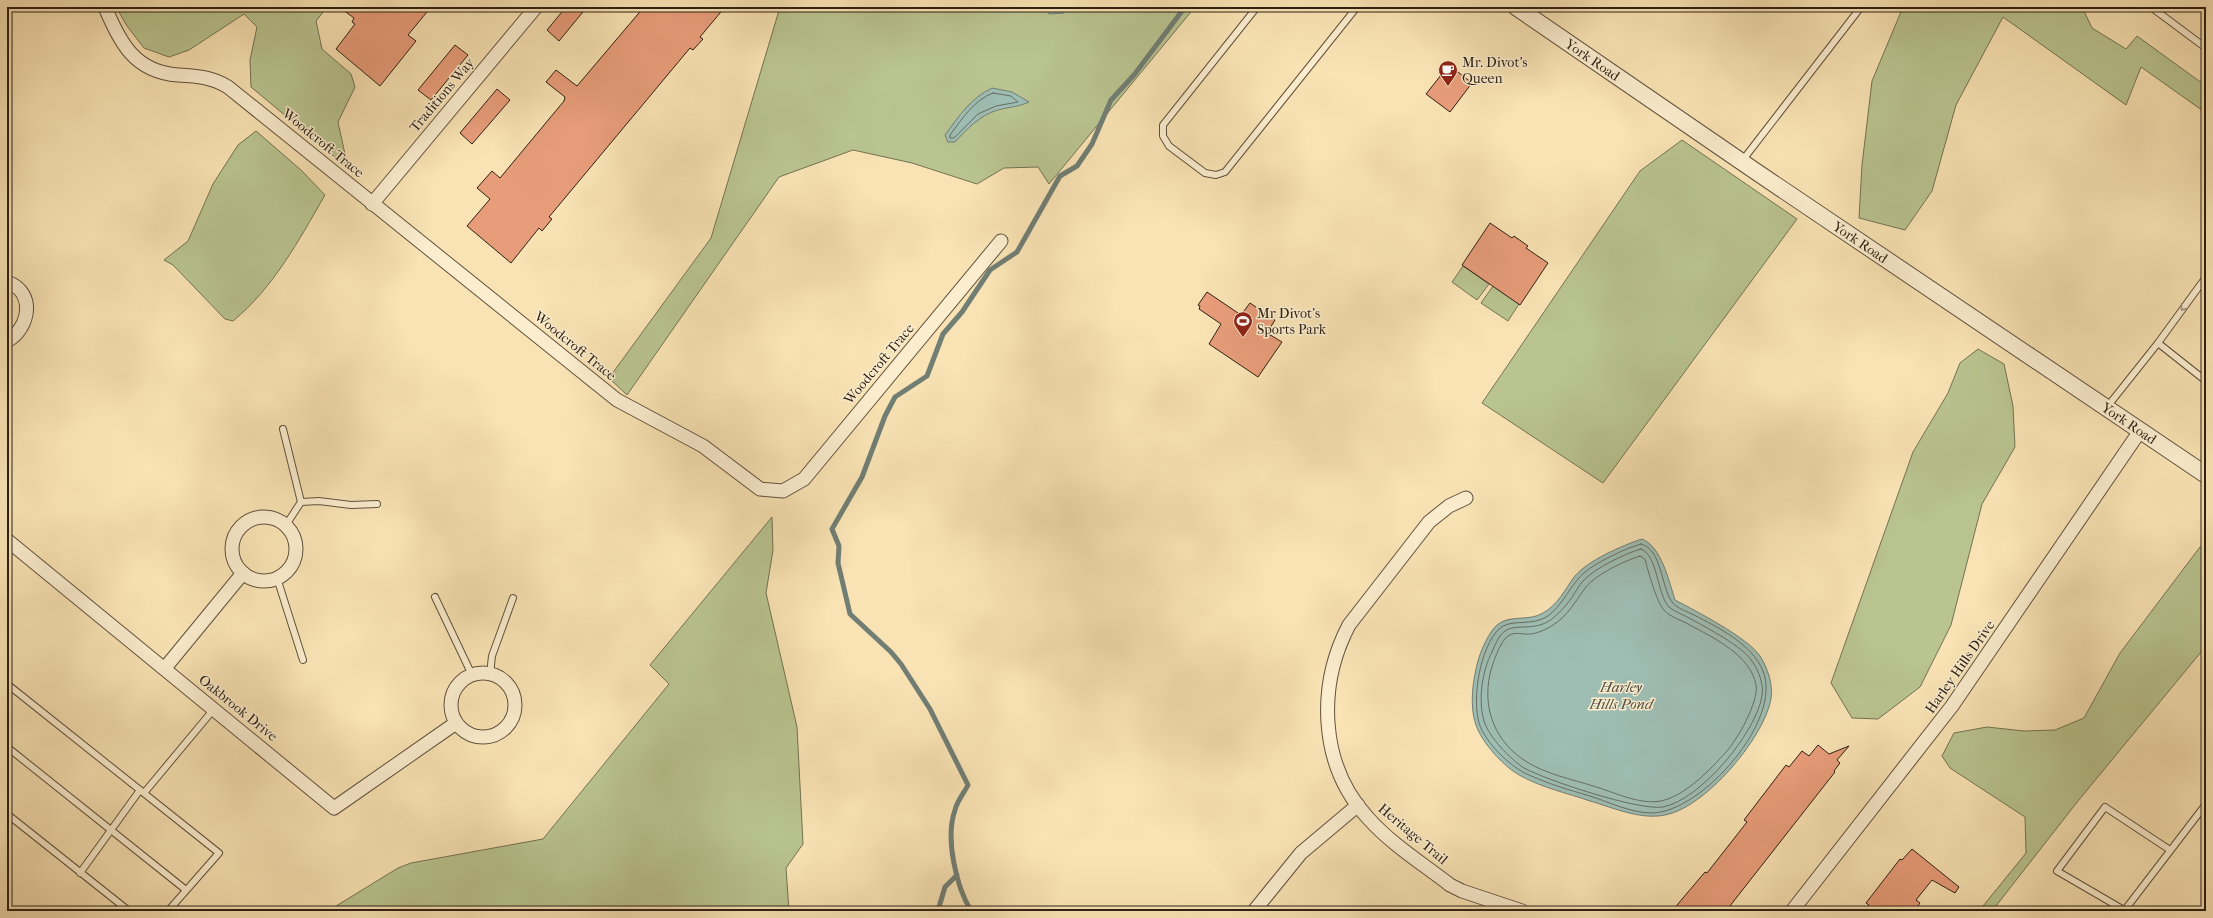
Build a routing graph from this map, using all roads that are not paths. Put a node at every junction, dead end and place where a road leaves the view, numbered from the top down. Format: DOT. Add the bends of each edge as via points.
graph roads {
  1 [pos="105,7"];
  2 [pos="536,7"];
  3 [pos="1257,7"];
  4 [pos="1357,7"];
  5 [pos="1516,7"];
  6 [pos="1860,7"];
  7 [pos="2151,7"];
  8 [pos="2206,48"];
  9 [pos="1741,162"];
  10 [pos="372,204"];
  11 [pos="1001,241"];
  12 [pos="2206,277"];
  13 [pos="7,282"];
  14 [pos="7,341"];
  15 [pos="2158,343"];
  16 [pos="2206,381"];
  17 [pos="2106,408"];
  18 [pos="282,429"];
  19 [pos="2140,431"];
  20 [pos="2206,475"];
  21 [pos="1466,498"];
  22 [pos="301,502"];
  23 [pos="377,504"];
  24 [pos="286,525"];
  25 [pos="7,540"];
  26 [pos="243,573"];
  27 [pos="277,578"];
  28 [pos="435,597"];
  29 [pos="513,598"];
  30 [pos="303,660"];
  31 [pos="165,668"];
  32 [pos="490,674"];
  33 [pos="472,675"];
  34 [pos="7,684"];
  35 [pos="214,709"];
  36 [pos="456,723"];
  37 [pos="7,747"];
  38 [pos="142,791"];
  39 [pos="2206,804"];
  40 [pos="1358,805"];
  41 [pos="7,814"];
  42 [pos="110,829"];
  43 [pos="2170,850"];
  44 [pos="80,873"];
  45 [pos="186,890"];
  46 [pos="2124,910"];
  47 [pos="129,911"];
  48 [pos="168,911"];
  49 [pos="1254,911"];
  50 [pos="1522,911"];
  51 [pos="1792,911"];
  1 -- 10 [label="street, Woodcroft Trace" via="119,40 144,65 166,74 218,81"];
  2 -- 10 [label="street, Traditions Way"];
  3 -- 4 [label="lane" via="1163,125 1163,136 1169,146 1205,173 1216,175 1225,172"];
  5 -- 9 [label="street, York Road"];
  6 -- 9 [label="lane"];
  7 -- 8 [label="lane"];
  9 -- 17 [label="street, York Road"];
  10 -- 11 [label="street, Woodcroft Trace" via="617,400 703,446 760,489 775,492 790,489 804,479"];
  12 -- 15 [label="lane, one-way"];
  13 -- 14 [label="street" via="19,290 25,299 27,309 22,329"];
  15 -- 16 [label="lane"];
  15 -- 17 [label="lane"];
  17 -- 19 [label="street, York Road"];
  18 -- 22 [label="lane"];
  19 -- 20 [label="street, York Road"];
  19 -- 51 [label="street, Harley Hills Drive" via="1952,706"];
  21 -- 40 [label="street, Heritage Trail" via="1449,506 1429,522 1356,614 1335,656 1327,698 1329,734 1337,763"];
  22 -- 23 [label="lane"];
  22 -- 24 [label="lane"];
  24 -- 26 [label="street" via="278,519 258,517 240,527 235,536 233,550 237,565"];
  24 -- 27 [label="street" via="294,538 296,554 286,572"];
  25 -- 31 [label="street, Oakbrook Drive"];
  26 -- 27 [label="street" via="259,580"];
  26 -- 31 [label="street"];
  27 -- 30 [label="lane"];
  28 -- 33 [label="lane"];
  29 -- 32 [label="lane" via="492,656"];
  31 -- 35 [label="street, Oakbrook Drive"];
  32 -- 33 [label="street"];
  32 -- 36 [label="street" via="500,678 513,694 513,714 509,724 492,736 482,737 472,736"];
  33 -- 36 [label="street" via="464,680 453,695 451,704"];
  34 -- 38 [label="lane"];
  35 -- 36 [label="street, Oakbrook Drive" via="334,808"];
  35 -- 38 [label="lane"];
  37 -- 42 [label="lane"];
  38 -- 42 [label="lane"];
  38 -- 45 [label="lane" via="219,853"];
  39 -- 43 [label="lane"];
  40 -- 49 [label="street" via="1301,853"];
  40 -- 50 [label="street, Heritage Trail" via="1379,829 1450,885"];
  41 -- 44 [label="lane"];
  42 -- 44 [label="lane"];
  42 -- 45 [label="lane"];
  43 -- 46 [label="lane"];
  43 -- 46 [label="lane" via="2105,806 2057,871"];
  44 -- 47 [label="lane"];
  45 -- 48 [label="lane"];
}
